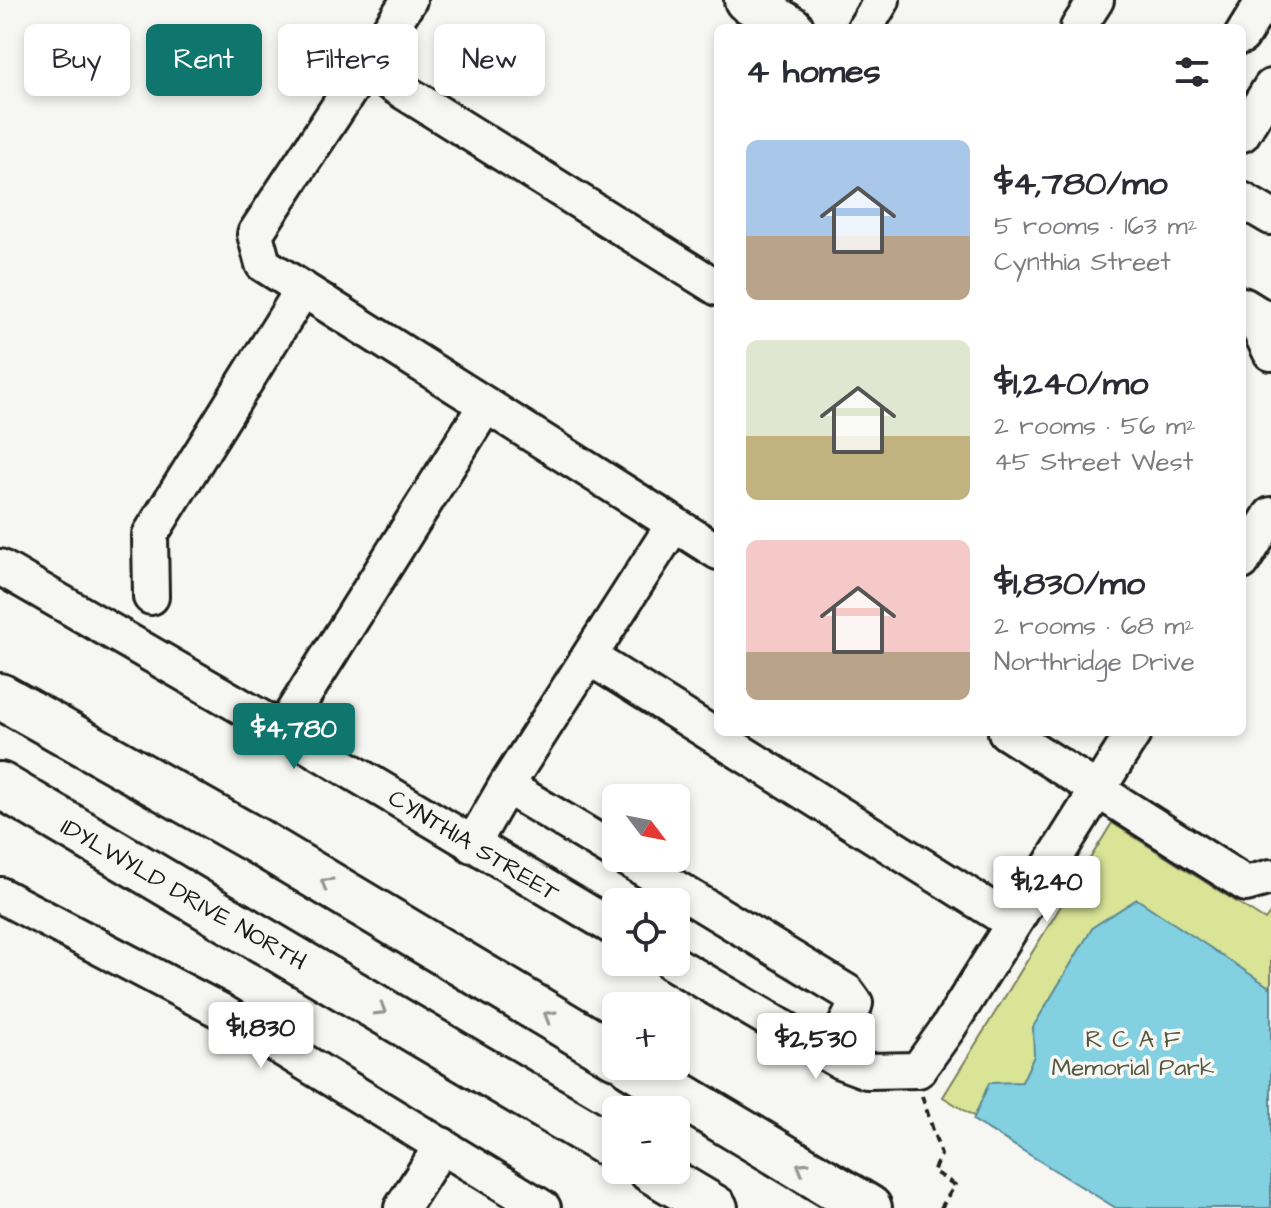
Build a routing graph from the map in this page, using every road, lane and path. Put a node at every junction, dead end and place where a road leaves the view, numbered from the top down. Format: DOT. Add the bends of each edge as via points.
graph roads {
  1 [pos="409,0"];
  2 [pos="746,0"];
  3 [pos="882,0"];
  4 [pos="1096,0"];
  5 [pos="1264,0"];
  6 [pos="394,24"];
  7 [pos="785,24"];
  8 [pos="867,24"];
  9 [pos="1081,24"];
  10 [pos="1246,29"];
  11 [pos="1271,87"];
  12 [pos="347,96"];
  13 [pos="411,96"];
  14 [pos="1246,128"];
  15 [pos="1246,202"];
  16 [pos="1271,217"];
  17 [pos="714,286"];
  18 [pos="303,289"];
  19 [pos="1259,317"];
  20 [pos="1271,353"];
  21 [pos="486,405"];
  22 [pos="1271,515"];
  23 [pos="674,524"];
  24 [pos="714,549"];
  25 [pos="1246,556"];
  26 [pos="0,567"];
  27 [pos="151,597"];
  28 [pos="589,657"];
  29 [pos="0,662"];
  30 [pos="0,696"];
  31 [pos="282,730"];
  32 [pos="714,735"];
  33 [pos="715,736"];
  34 [pos="1012,736"];
  35 [pos="1131,736"];
  36 [pos="0,785"];
  37 [pos="506,786"];
  38 [pos="1097,789"];
  39 [pos="255,840"];
  40 [pos="602,844"];
  41 [pos="472,845"];
  42 [pos="649,872"];
  43 [pos="1271,877"];
  44 [pos="0,895"];
  45 [pos="602,921"];
  46 [pos="1013,923"];
  47 [pos="690,973"];
  48 [pos="602,1048"];
  49 [pos="830,1055"];
  50 [pos="918,1070"];
  51 [pos="655,1080"];
  52 [pos="602,1141"];
  53 [pos="442,1145"];
  54 [pos="675,1184"];
  55 [pos="402,1208"];
  56 [pos="543,1208"];
  57 [pos="715,1208"];
  58 [pos="869,1208"];
  59 [pos="941,1208"];
  1 -- 6 [label="street"];
  2 -- 7 [label="main road"];
  3 -- 8 [label="street"];
  4 -- 9 [label="street"];
  5 -- 10 [label="street"];
  11 -- 14 [label="street"];
  12 -- 18 [label="street" via="255,234 263,264"];
  13 -- 17 [label="street"];
  15 -- 16 [label="street"];
  18 -- 21 [label="street"];
  18 -- 27 [label="street" via="150,535"];
  19 -- 20 [label="street"];
  21 -- 23 [label="street"];
  21 -- 31 [label="street"];
  22 -- 25 [label="street"];
  23 -- 24 [label="street"];
  23 -- 28 [label="street"];
  26 -- 31 [label="street, CYNTHIA STREET"];
  28 -- 32 [label="street"];
  28 -- 37 [label="street"];
  29 -- 39 [label="highway" via="146,755"];
  30 -- 39 [label="highway"];
  31 -- 41 [label="street, CYNTHIA STREET"];
  33 -- 46 [label="street"];
  34 -- 38 [label="street"];
  35 -- 38 [label="street"];
  36 -- 52 [label="highway, IDYLWYLD DRIVE NORTH, one-way"];
  37 -- 40 [label="street"];
  37 -- 41 [label="street"];
  38 -- 43 [label="street" via="1246,884"];
  38 -- 46 [label="street"];
  48 -- 39 [label="highway, one-way"];
  41 -- 45 [label="street, CYNTHIA STREET"];
  42 -- 49 [label="street" via="847,992 855,1003"];
  44 -- 53 [label="street" via="219,1010"];
  46 -- 50 [label="street"];
  47 -- 49 [label="street"];
  49 -- 50 [label="street" via="867,1071"];
  50 -- 59 [label="path" via="941,1155 933,1171 955,1185"];
  58 -- 51 [label="highway, one-way"];
  53 -- 55 [label="street"];
  53 -- 56 [label="street"];
  54 -- 57 [label="highway"];
}
